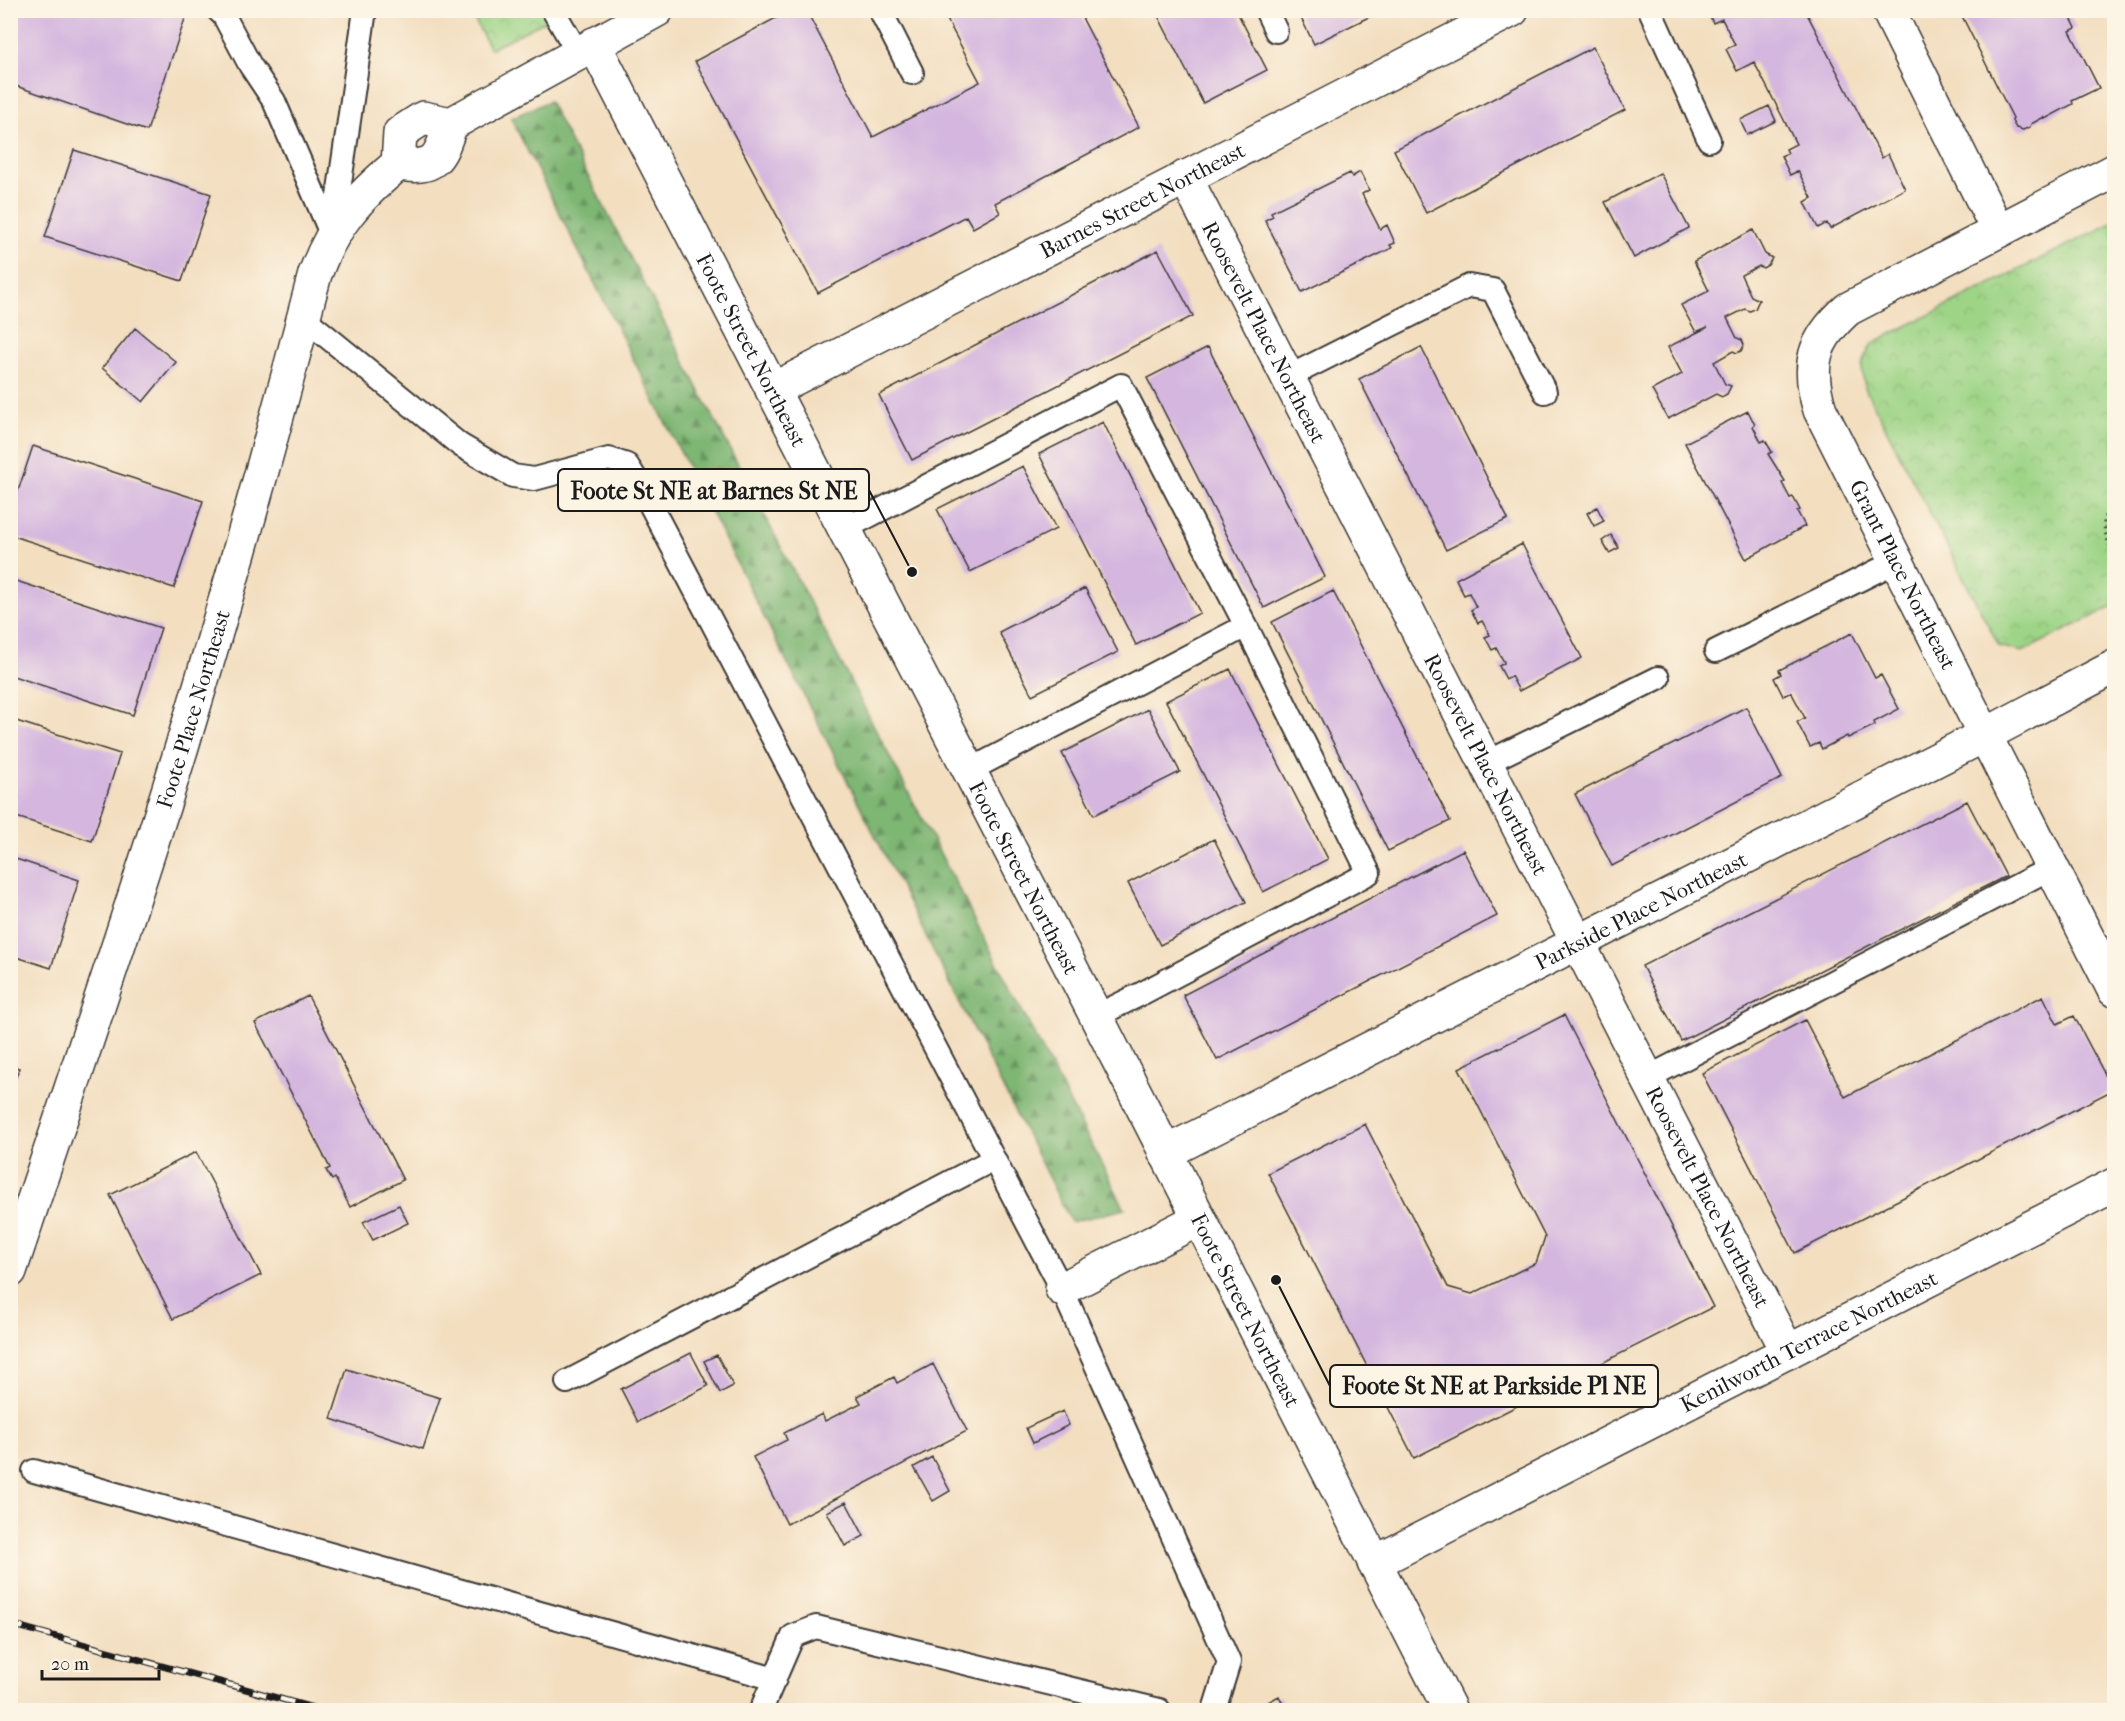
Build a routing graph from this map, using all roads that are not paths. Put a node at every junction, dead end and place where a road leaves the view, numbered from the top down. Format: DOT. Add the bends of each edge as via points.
graph roads {
  1 [pos="218,10"];
  2 [pos="365,10"];
  3 [pos="554,10"];
  4 [pos="657,10"];
  5 [pos="880,10"];
  6 [pos="1266,10"];
  7 [pos="1512,10"];
  8 [pos="1650,10"];
  9 [pos="1888,10"];
  10 [pos="1276,31"];
  11 [pos="586,48"];
  12 [pos="912,73"];
  13 [pos="1709,140"];
  14 [pos="2115,171"];
  15 [pos="1185,177"];
  16 [pos="1998,231"];
  17 [pos="332,236"];
  18 [pos="304,318"];
  19 [pos="1288,376"];
  20 [pos="772,390"];
  21 [pos="1545,392"];
  22 [pos="844,529"];
  23 [pos="1897,561"];
  24 [pos="1246,626"];
  25 [pos="1716,651"];
  26 [pos="2115,667"];
  27 [pos="1658,678"];
  28 [pos="1985,735"];
  29 [pos="1486,763"];
  30 [pos="969,771"];
  31 [pos="2053,867"];
  32 [pos="1578,942"];
  33 [pos="2115,990"];
  34 [pos="1096,1016"];
  35 [pos="1647,1078"];
  36 [pos="1165,1153"];
  37 [pos="994,1159"];
  38 [pos="2115,1185"];
  39 [pos="1199,1219"];
  40 [pos="10,1271"];
  41 [pos="1062,1289"];
  42 [pos="1788,1352"];
  43 [pos="567,1382"];
  44 [pos="34,1471"];
  45 [pos="1374,1563"];
  46 [pos="775,1679"];
  47 [pos="761,1710"];
  48 [pos="1159,1710"];
  49 [pos="1214,1710"];
  50 [pos="1450,1710"];
  1 -- 17 [label="lane" via="274,101"];
  2 -- 17 [label="lane"];
  3 -- 11 [label="lane"];
  4 -- 11 [label="street, Foote Place Northeast"];
  5 -- 12 [label="lane"];
  6 -- 10 [label="lane"];
  7 -- 15 [label="street, Barnes Street Northeast"];
  8 -- 13 [label="lane"];
  9 -- 16 [label="street"];
  11 -- 17 [label="street, Foote Place Northeast" via="451,124 440,155 420,167 398,164 353,205"];
  11 -- 20 [label="street, Foote Street Northeast"];
  14 -- 16 [label="street, Grant Place Northeast"];
  15 -- 19 [label="street, Roosevelt Place Northeast"];
  15 -- 20 [label="street, Barnes Street Northeast"];
  16 -- 23 [label="street, Grant Place Northeast" via="1848,309 1831,324 1815,354 1814,389 1820,410"];
  17 -- 18 [label="street, Foote Place Northeast" via="315,274"];
  18 -- 37 [label="lane" via="460,445 513,476 534,479 609,459 627,465"];
  18 -- 40 [label="street, Foote Place Northeast" via="183,744"];
  19 -- 21 [label="lane" via="1469,286 1493,290"];
  19 -- 29 [label="street, Roosevelt Place Northeast"];
  20 -- 22 [label="street, Foote Street Northeast"];
  22 -- 24 [label="lane" via="1120,385"];
  22 -- 30 [label="street, Foote Street Northeast"];
  23 -- 25 [label="lane"];
  23 -- 28 [label="street, Grant Place Northeast"];
  24 -- 30 [label="lane"];
  24 -- 34 [label="lane" via="1369,873"];
  26 -- 28 [label="street, Parkside Place Northeast"];
  27 -- 29 [label="lane"];
  28 -- 31 [label="street, Grant Place Northeast"];
  28 -- 32 [label="street, Parkside Place Northeast"];
  29 -- 32 [label="street, Roosevelt Place Northeast"];
  30 -- 34 [label="street, Foote Street Northeast"];
  31 -- 33 [label="street, Grant Place Northeast"];
  31 -- 35 [label="lane"];
  32 -- 35 [label="street, Roosevelt Place Northeast"];
  32 -- 36 [label="street, Parkside Place Northeast"];
  34 -- 36 [label="street, Foote Street Northeast"];
  35 -- 42 [label="street, Roosevelt Place Northeast"];
  36 -- 39 [label="street, Foote Street Northeast"];
  37 -- 41 [label="lane"];
  37 -- 43 [label="lane"];
  38 -- 42 [label="street, Kenilworth Terrace Northeast"];
  39 -- 41 [label="street"];
  39 -- 45 [label="street, Foote Street Northeast"];
  41 -- 49 [label="lane" via="1230,1662"];
  42 -- 45 [label="street, Kenilworth Terrace Northeast"];
  44 -- 46 [label="lane"];
  45 -- 50 [label="street, Foote Street Northeast"];
  46 -- 47 [label="lane"];
  46 -- 48 [label="lane" via="793,1636 816,1627"];
}
